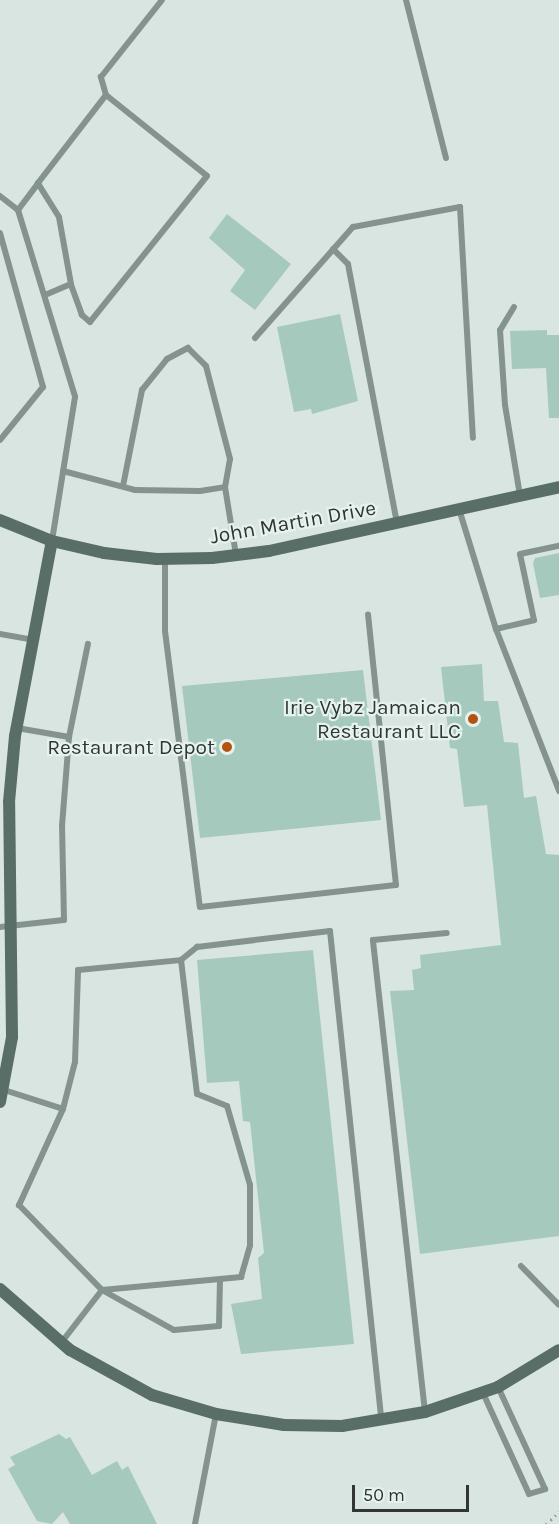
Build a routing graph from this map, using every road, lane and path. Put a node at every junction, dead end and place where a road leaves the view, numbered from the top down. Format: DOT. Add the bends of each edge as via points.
graph roads {
  1 [pos="162,0"];
  2 [pos="406,0"];
  3 [pos="106,95"];
  4 [pos="446,158"];
  5 [pos="38,183"];
  6 [pos="0,196"];
  7 [pos="18,210"];
  8 [pos="0,233"];
  9 [pos="333,249"];
  10 [pos="71,284"];
  11 [pos="45,295"];
  12 [pos="514,307"];
  13 [pos="255,338"];
  14 [pos="473,438"];
  15 [pos="0,440"];
  16 [pos="63,471"];
  17 [pos="123,486"];
  18 [pos="225,487"];
  19 [pos="559,487"];
  20 [pos="520,496"];
  21 [pos="458,508"];
  22 [pos="0,520"];
  23 [pos="397,523"];
  24 [pos="52,541"];
  25 [pos="559,546"];
  26 [pos="236,556"];
  27 [pos="165,559"];
  28 [pos="368,614"];
  29 [pos="496,629"];
  30 [pos="0,634"];
  31 [pos="33,640"];
  32 [pos="88,644"];
  33 [pos="16,728"];
  34 [pos="69,737"];
  35 [pos="559,791"];
  36 [pos="5,838"];
  37 [pos="5,856"];
  38 [pos="6,926"];
  39 [pos="447,933"];
  40 [pos="181,960"];
  41 [pos="1,1093"];
  42 [pos="63,1108"];
  43 [pos="521,1266"];
  44 [pos="220,1279"];
  45 [pos="0,1289"];
  46 [pos="102,1290"];
  47 [pos="559,1305"];
  48 [pos="60,1343"];
  49 [pos="559,1350"];
  50 [pos="498,1387"];
  51 [pos="483,1393"];
  52 [pos="425,1412"];
  53 [pos="216,1414"];
  54 [pos="381,1421"];
  55 [pos="559,1512"];
  56 [pos="198,1523"];
  57 [pos="546,1524"];
  1 -- 3 [label="lane" via="101,77"];
  2 -- 4 [label="lane"];
  3 -- 5 [label="lane"];
  3 -- 10 [label="lane" via="207,176 90,322 82,315"];
  5 -- 7 [label="lane"];
  5 -- 10 [label="lane" via="59,217"];
  6 -- 7 [label="lane"];
  7 -- 11 [label="lane"];
  8 -- 15 [label="lane" via="43,387"];
  9 -- 13 [label="lane"];
  9 -- 14 [label="lane" via="352,226 460,207"];
  9 -- 23 [label="lane" via="348,264"];
  10 -- 11 [label="lane"];
  11 -- 16 [label="lane" via="75,398"];
  12 -- 20 [label="lane" via="501,330 505,405"];
  16 -- 17 [label="lane"];
  16 -- 24 [label="lane"];
  17 -- 18 [label="lane" via="135,490 200,491"];
  17 -- 18 [label="lane" via="142,390 167,359 188,348 206,366 230,459"];
  18 -- 26 [label="lane"];
  19 -- 20 [label="street, John Martin Drive"];
  20 -- 21 [label="street, John Martin Drive"];
  21 -- 23 [label="street, John Martin Drive"];
  21 -- 29 [label="lane"];
  22 -- 24 [label="street, John Martin Drive"];
  23 -- 26 [label="street, John Martin Drive"];
  24 -- 27 [label="street, John Martin Drive" via="104,553"];
  24 -- 31 [label="street"];
  25 -- 29 [label="lane" via="520,554 534,620"];
  26 -- 27 [label="street, John Martin Drive"];
  27 -- 28 [label="lane" via="165,631 200,907 396,885"];
  29 -- 35 [label="lane"];
  30 -- 31 [label="lane"];
  31 -- 33 [label="street"];
  32 -- 34 [label="lane"];
  33 -- 34 [label="lane"];
  33 -- 36 [label="street"];
  34 -- 38 [label="lane" via="62,826 64,920"];
  36 -- 37 [label="street"];
  37 -- 38 [label="street"];
  38 -- 41 [label="street" via="12,1037"];
  39 -- 52 [label="lane" via="373,940"];
  40 -- 42 [label="lane" via="77,971 75,1062"];
  40 -- 44 [label="lane" via="197,1094 227,1106 250,1185 250,1245 242,1275"];
  40 -- 54 [label="lane" via="197,947 330,931"];
  41 -- 42 [label="lane"];
  42 -- 46 [label="lane" via="19,1205"];
  43 -- 47 [label="lane"];
  44 -- 46 [label="lane"];
  44 -- 46 [label="lane" via="220,1325 176,1330"];
  45 -- 48 [label="street"];
  46 -- 48 [label="lane"];
  48 -- 53 [label="street" via="152,1395"];
  49 -- 50 [label="street"];
  50 -- 51 [label="street"];
  50 -- 51 [label="lane" via="545,1489 529,1494"];
  51 -- 52 [label="street"];
  52 -- 54 [label="street"];
  53 -- 54 [label="street" via="284,1425 342,1426"];
  53 -- 56 [label="lane"];
  55 -- 57 [label="path"];
}
